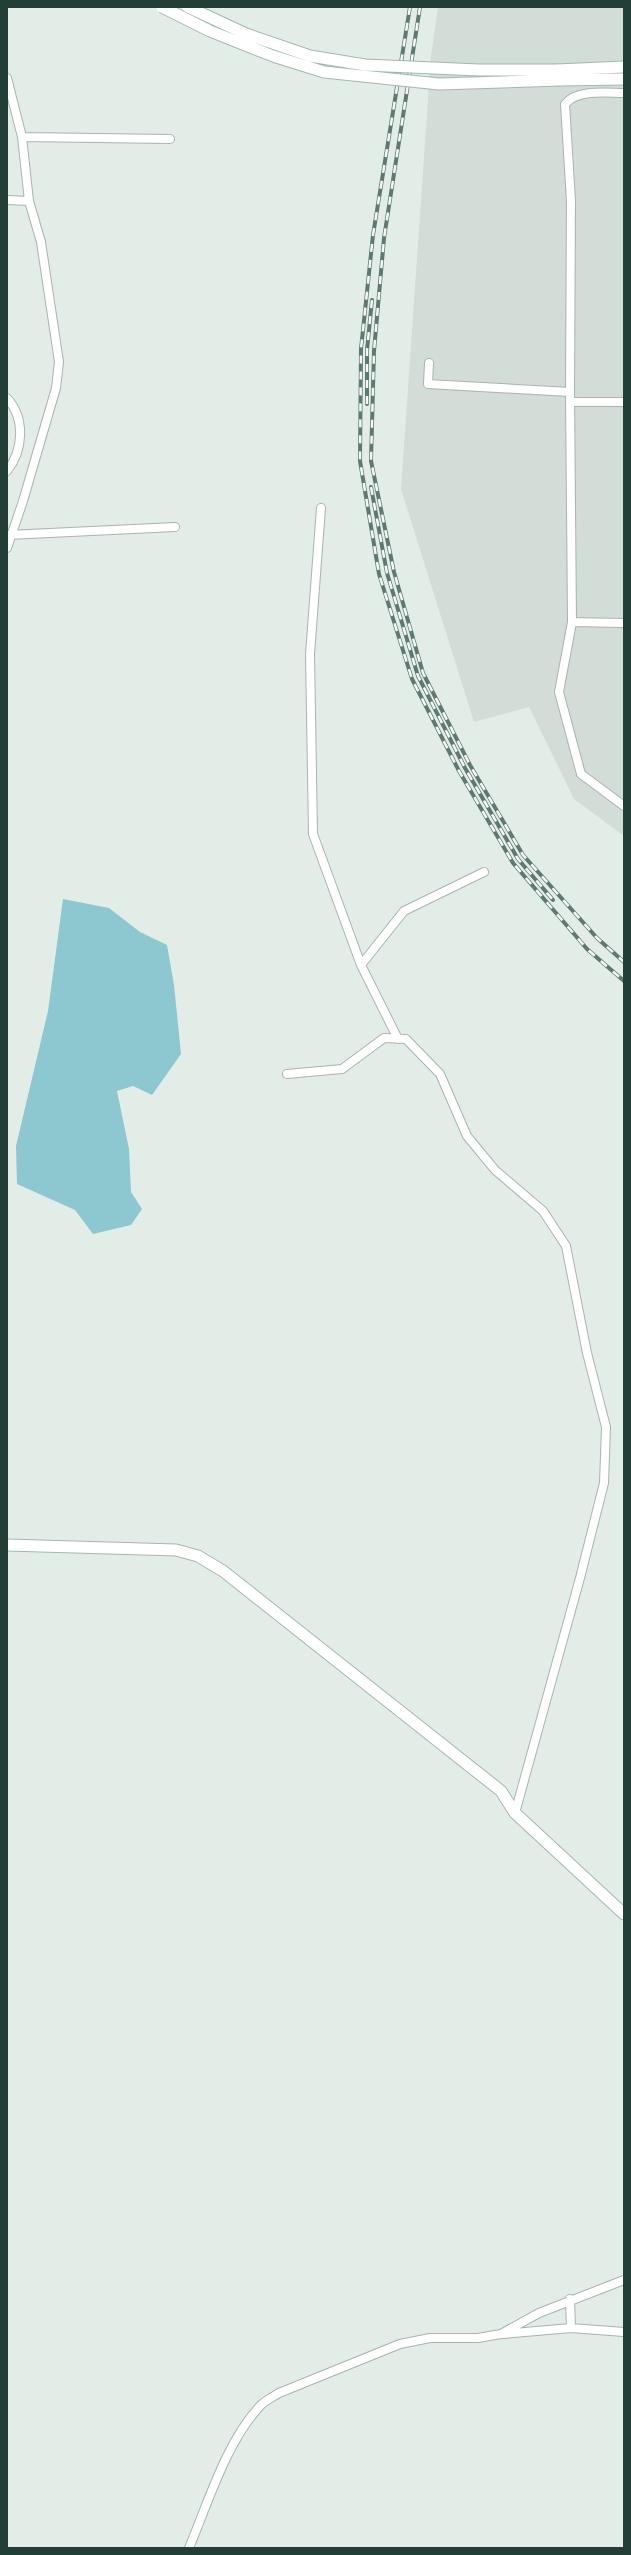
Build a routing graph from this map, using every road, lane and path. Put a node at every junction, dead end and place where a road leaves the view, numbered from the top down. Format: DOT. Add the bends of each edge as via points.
graph roads {
  1 [pos="162,7"];
  2 [pos="188,7"];
  3 [pos="624,67"];
  4 [pos="558,75"];
  5 [pos="7,78"];
  6 [pos="624,79"];
  7 [pos="624,93"];
  8 [pos="22,137"];
  9 [pos="170,139"];
  10 [pos="7,200"];
  11 [pos="29,202"];
  12 [pos="429,363"];
  13 [pos="570,392"];
  14 [pos="7,398"];
  15 [pos="570,402"];
  16 [pos="624,402"];
  17 [pos="7,471"];
  18 [pos="321,508"];
  19 [pos="175,527"];
  20 [pos="9,536"];
  21 [pos="7,548"];
  22 [pos="572,622"];
  23 [pos="624,623"];
  24 [pos="624,806"];
  25 [pos="484,872"];
  26 [pos="361,965"];
  27 [pos="398,1039"];
  28 [pos="287,1074"];
  29 [pos="7,1545"];
  30 [pos="515,1813"];
  31 [pos="624,1914"];
  32 [pos="624,2280"];
  33 [pos="570,2299"];
  34 [pos="571,2328"];
  35 [pos="624,2332"];
  36 [pos="501,2334"];
  37 [pos="189,2548"];
  1 -- 4 [label="street, bridge" via="217,34 324,72 439,84"];
  2 -- 4 [label="street, bridge" via="246,34 310,56 365,65"];
  3 -- 4 [label="street"];
  4 -- 6 [label="street"];
  5 -- 8 [label="street"];
  7 -- 13 [label="street" via="580,95 571,98 565,104 571,200"];
  8 -- 9 [label="street"];
  8 -- 11 [label="street"];
  10 -- 11 [label="street"];
  11 -- 20 [label="street" via="41,242 59,362 56,388"];
  12 -- 13 [label="street" via="428,384"];
  13 -- 15 [label="street"];
  14 -- 17 [label="street" via="19,426 21,438 16,460"];
  15 -- 16 [label="street"];
  15 -- 22 [label="street"];
  18 -- 26 [label="street" via="310,654 313,834"];
  19 -- 20 [label="street"];
  20 -- 21 [label="street"];
  22 -- 23 [label="street"];
  22 -- 24 [label="street" via="559,692 573,750 581,774"];
  25 -- 26 [label="street" via="404,911"];
  26 -- 27 [label="street"];
  27 -- 28 [label="street" via="384,1038 342,1069"];
  27 -- 30 [label="street" via="406,1039 440,1074 467,1136 495,1170 542,1211 566,1246 587,1353 606,1427 604,1483"];
  29 -- 30 [label="street" via="176,1550 198,1556 223,1571 501,1791"];
  30 -- 31 [label="street"];
  32 -- 33 [label="street"];
  33 -- 34 [label="street"];
  33 -- 36 [label="street"];
  34 -- 35 [label="street"];
  34 -- 36 [label="street"];
  36 -- 37 [label="street" via="478,2338 430,2338 400,2344 279,2393 262,2403 248,2420 228,2457"];
}
